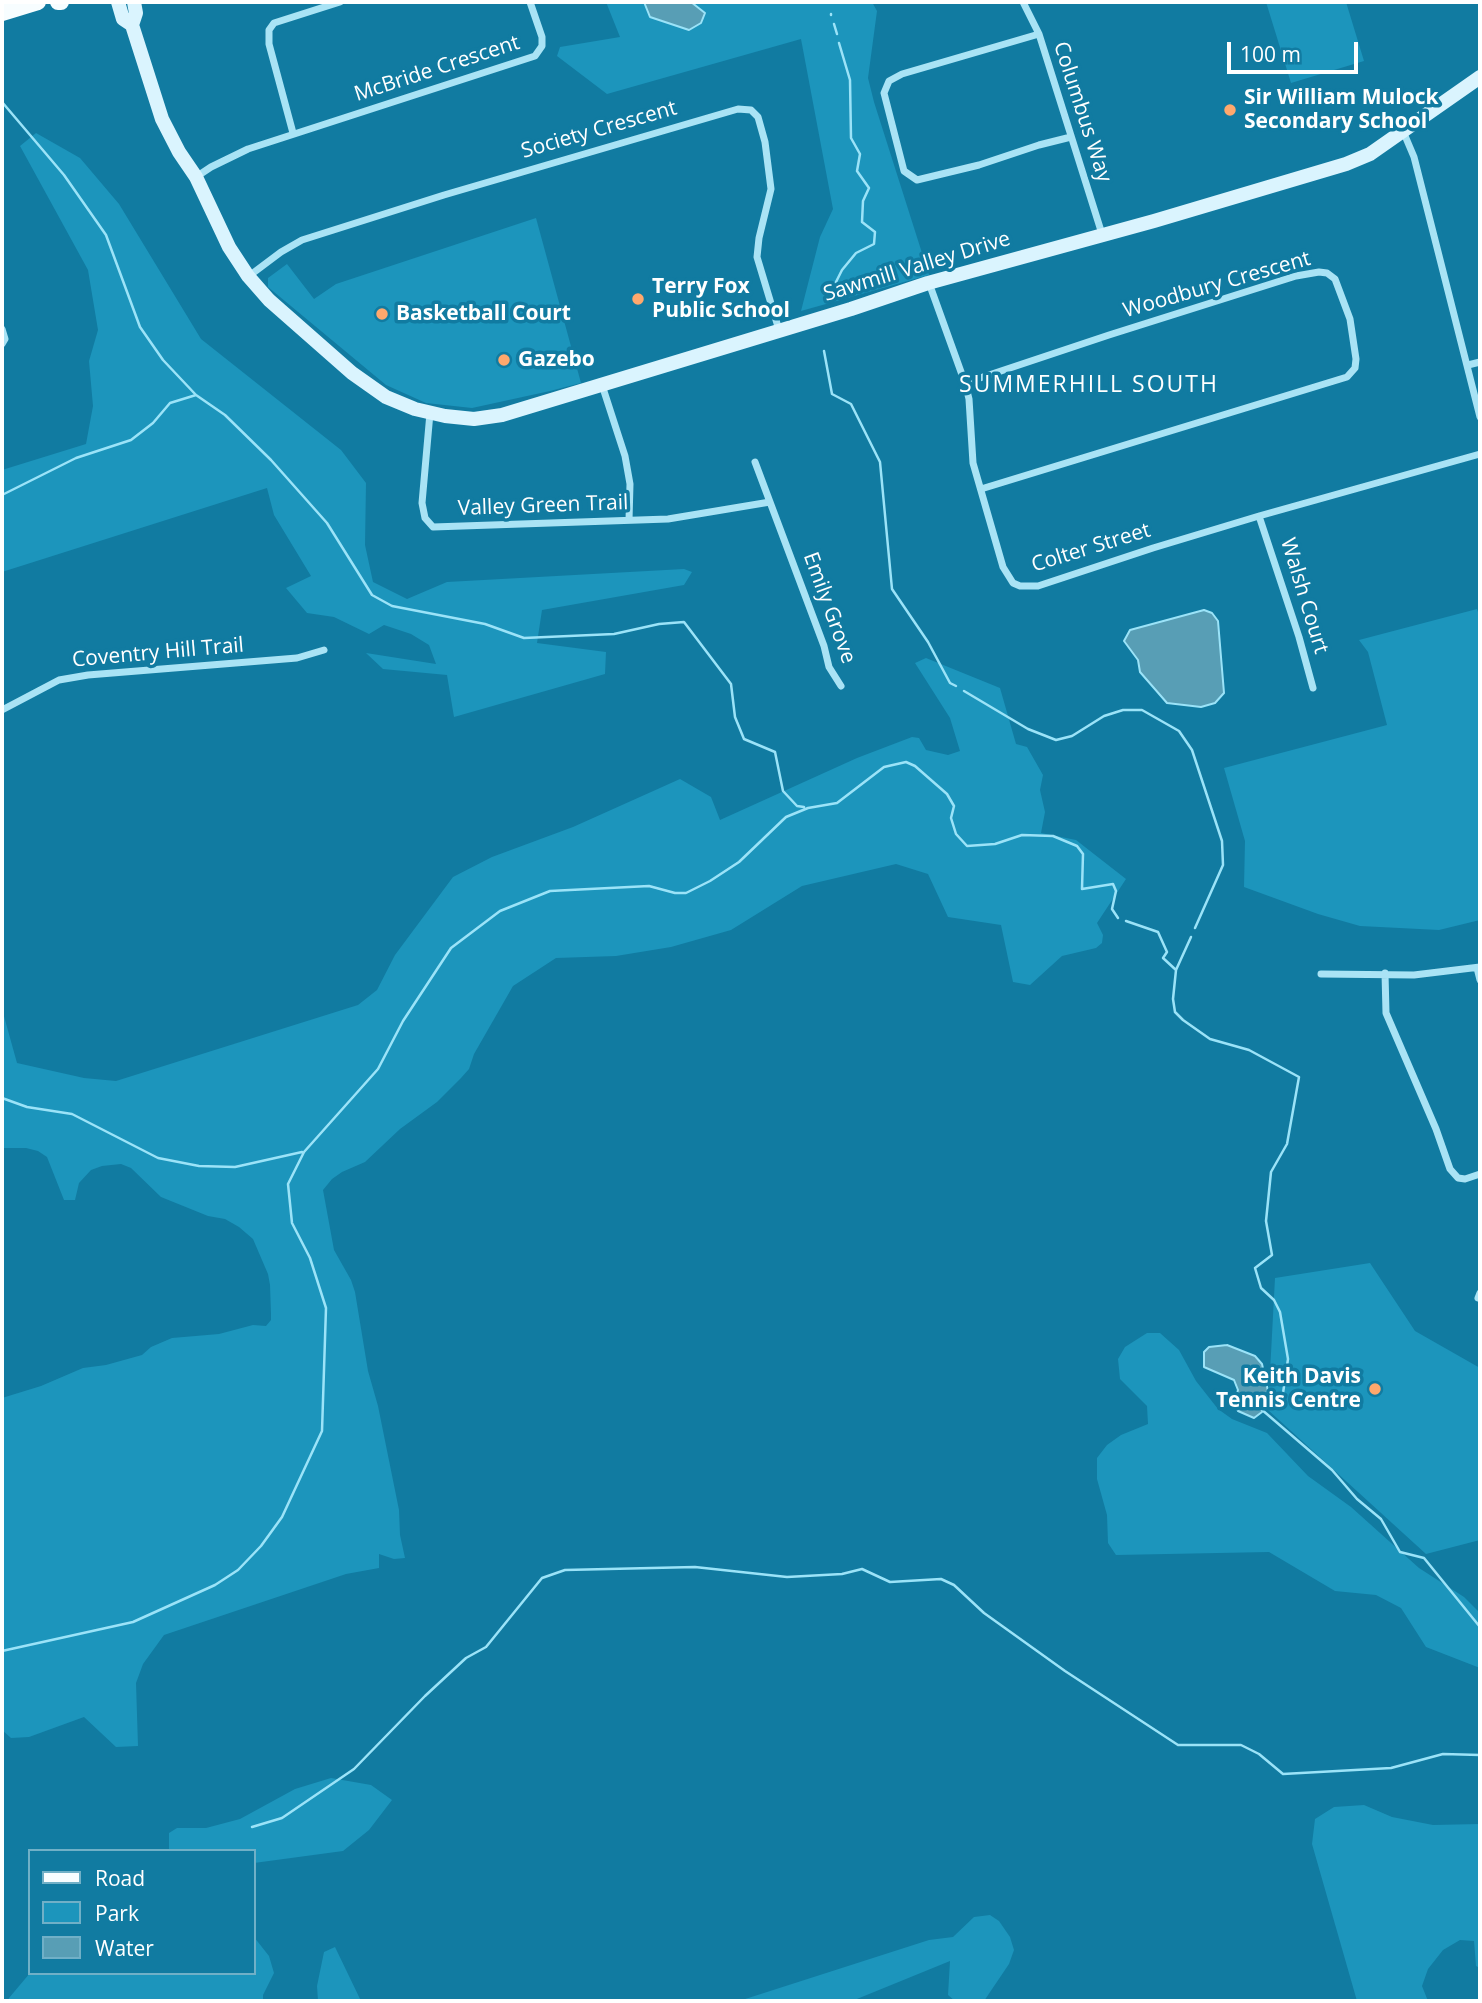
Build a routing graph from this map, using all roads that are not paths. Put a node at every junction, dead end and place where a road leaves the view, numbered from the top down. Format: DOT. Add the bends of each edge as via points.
graph roads {
  1 [pos="38,2"];
  2 [pos="118,2"];
  3 [pos="134,2"];
  4 [pos="340,2"];
  5 [pos="530,2"];
  6 [pos="1023,2"];
  7 [pos="2,13"];
  8 [pos="132,25"];
  9 [pos="1039,34"];
  10 [pos="1480,76"];
  11 [pos="1402,130"];
  12 [pos="293,134"];
  13 [pos="1071,137"];
  14 [pos="196,177"];
  15 [pos="1102,234"];
  16 [pos="248,276"];
  17 [pos="928,283"];
  18 [pos="2,329"];
  19 [pos="779,330"];
  20 [pos="2,344"];
  21 [pos="1480,362"];
  22 [pos="1468,365"];
  23 [pos="965,383"];
  24 [pos="602,385"];
  25 [pos="430,413"];
  26 [pos="1480,418"];
  27 [pos="1480,454"];
  28 [pos="755,462"];
  29 [pos="981,489"];
  30 [pos="770,502"];
  31 [pos="1259,516"];
  32 [pos="629,520"];
  33 [pos="324,650"];
  34 [pos="841,686"];
  35 [pos="1313,688"];
  36 [pos="2,710"];
  37 [pos="1479,967"];
  38 [pos="1321,974"];
  39 [pos="1385,974"];
  40 [pos="1480,980"];
  41 [pos="1480,1174"];
  1 -- 7 [label="main road"];
  2 -- 8 [label="street, Sawmill Valley Drive" via="123,19"];
  3 -- 8 [label="street, Sawmill Valley Drive"];
  4 -- 12 [label="street" via="274,23 269,30"];
  5 -- 12 [label="street, McBride Crescent" via="542,37 535,56"];
  6 -- 9 [label="street, Columbus Way"];
  8 -- 14 [label="street, Sawmill Valley Drive" via="162,119"];
  9 -- 13 [label="street, Columbus Way"];
  9 -- 13 [label="street" via="889,80 884,93 904,171 917,180"];
  10 -- 11 [label="street, Sawmill Valley Drive"];
  11 -- 15 [label="street, Sawmill Valley Drive" via="1370,154 1346,164"];
  11 -- 22 [label="street" via="1414,157"];
  12 -- 14 [label="street, McBride Crescent" via="228,158"];
  13 -- 15 [label="street, Columbus Way"];
  14 -- 16 [label="street, Sawmill Valley Drive"];
  15 -- 17 [label="street, Sawmill Valley Drive"];
  16 -- 19 [label="street, Society Crescent" via="313,236 738,109 751,110 758,117 765,142 771,189 757,257"];
  16 -- 25 [label="street, Sawmill Valley Drive" via="352,373 386,397"];
  17 -- 19 [label="street, Sawmill Valley Drive"];
  17 -- 23 [label="street, Colter Street"];
  18 -- 20 [label="street"];
  19 -- 24 [label="street, Sawmill Valley Drive"];
  21 -- 22 [label="street"];
  22 -- 26 [label="street"];
  23 -- 29 [label="street, Colter Street" via="973,463"];
  23 -- 29 [label="street, Woodbury Crescent" via="1319,272 1335,279 1350,319 1356,359 1346,377"];
  24 -- 25 [label="street, Sawmill Valley Drive" via="502,415 474,419"];
  24 -- 32 [label="street" via="631,484"];
  25 -- 32 [label="street, Valley Green Trail" via="422,503 425,519 433,527"];
  27 -- 31 [label="street, Colter Street"];
  28 -- 30 [label="street"];
  29 -- 31 [label="street, Colter Street" via="1003,567 1020,586 1038,586"];
  30 -- 32 [label="street, Valley Green Trail" via="667,519"];
  30 -- 34 [label="street, Emily Grove" via="829,667"];
  31 -- 35 [label="street, Walsh Court"];
  33 -- 36 [label="street, Coventry Hill Trail" via="297,658 59,680"];
  37 -- 39 [label="street" via="1436,974"];
  37 -- 40 [label="street"];
  38 -- 39 [label="street"];
  39 -- 41 [label="street" via="1387,1013 1450,1169 1458,1178"];
}
